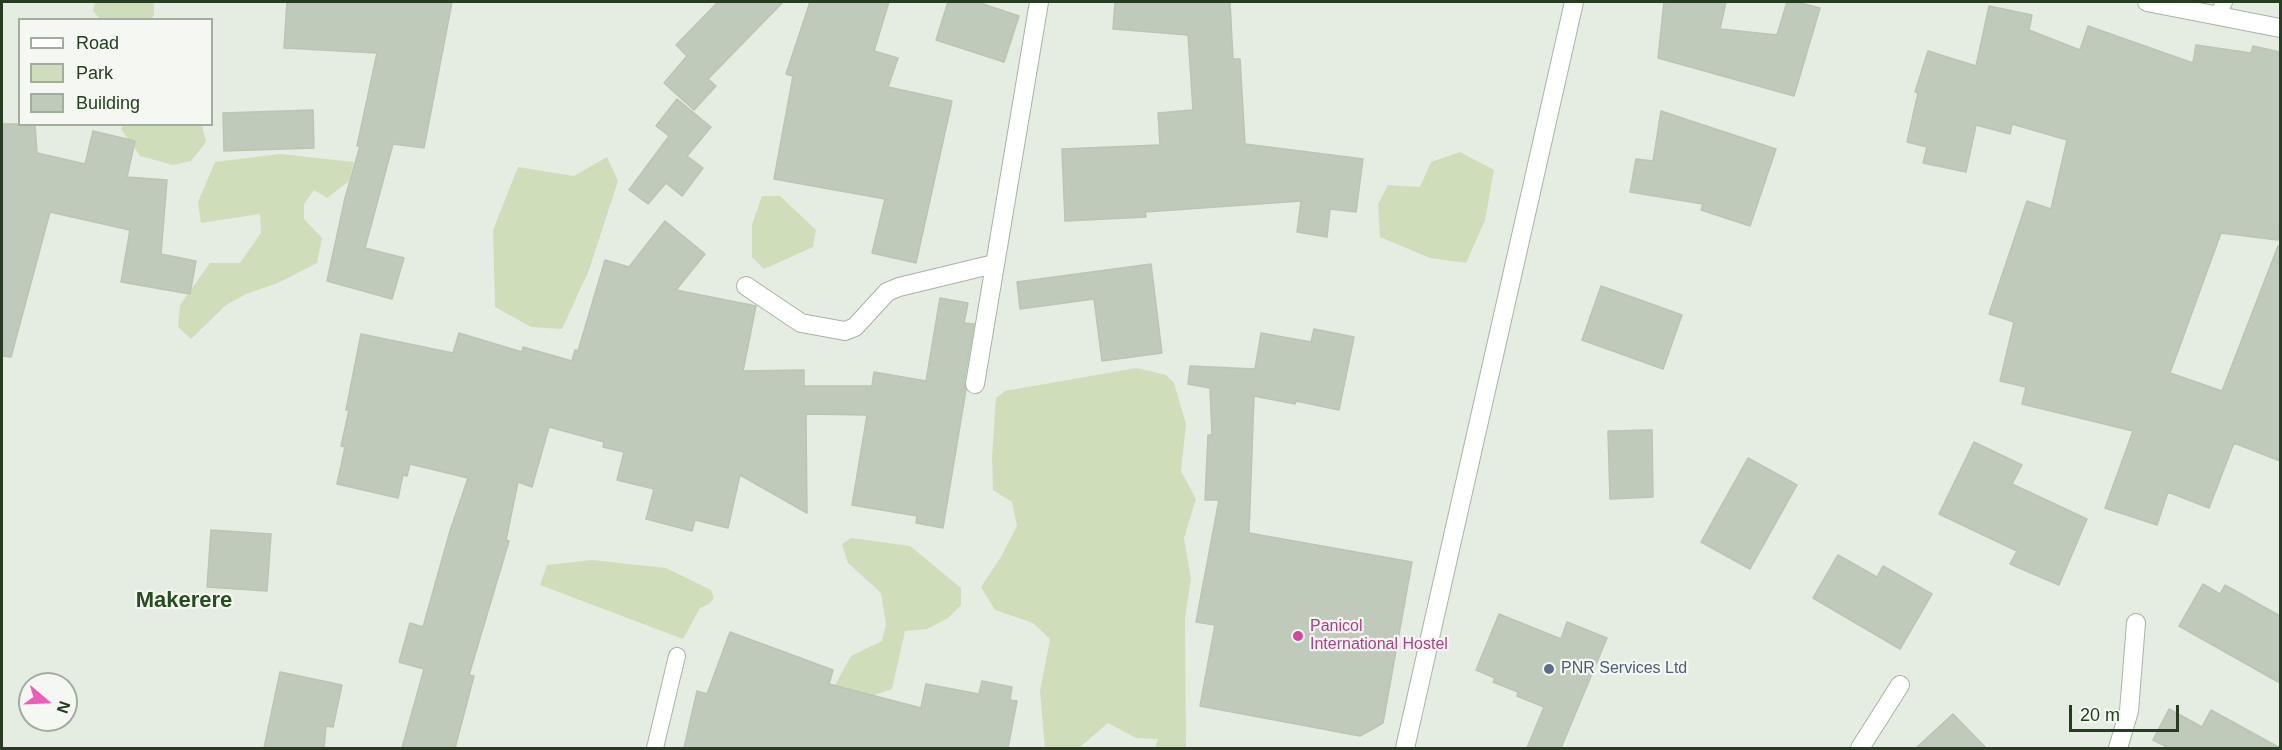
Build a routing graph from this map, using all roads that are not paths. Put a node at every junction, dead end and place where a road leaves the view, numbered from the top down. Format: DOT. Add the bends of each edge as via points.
graph roads {
  1 [pos="1039,2"];
  2 [pos="1574,2"];
  3 [pos="2147,2"];
  4 [pos="2221,8"];
  5 [pos="2280,28"];
  6 [pos="994,264"];
  7 [pos="746,286"];
  8 [pos="975,384"];
  9 [pos="2136,623"];
  10 [pos="677,656"];
  11 [pos="1900,685"];
  12 [pos="655,748"];
  13 [pos="1405,748"];
  14 [pos="1860,748"];
  15 [pos="2118,748"];
  1 -- 6 [label="street"];
  2 -- 13 [label="street"];
  3 -- 4 [label="street"];
  4 -- 5 [label="street"];
  6 -- 7 [label="street" via="887,292 855,327 845,331 801,323"];
  6 -- 8 [label="street"];
  9 -- 15 [label="street" via="2129,711"];
  10 -- 12 [label="lane"];
  11 -- 14 [label="street"];
}
